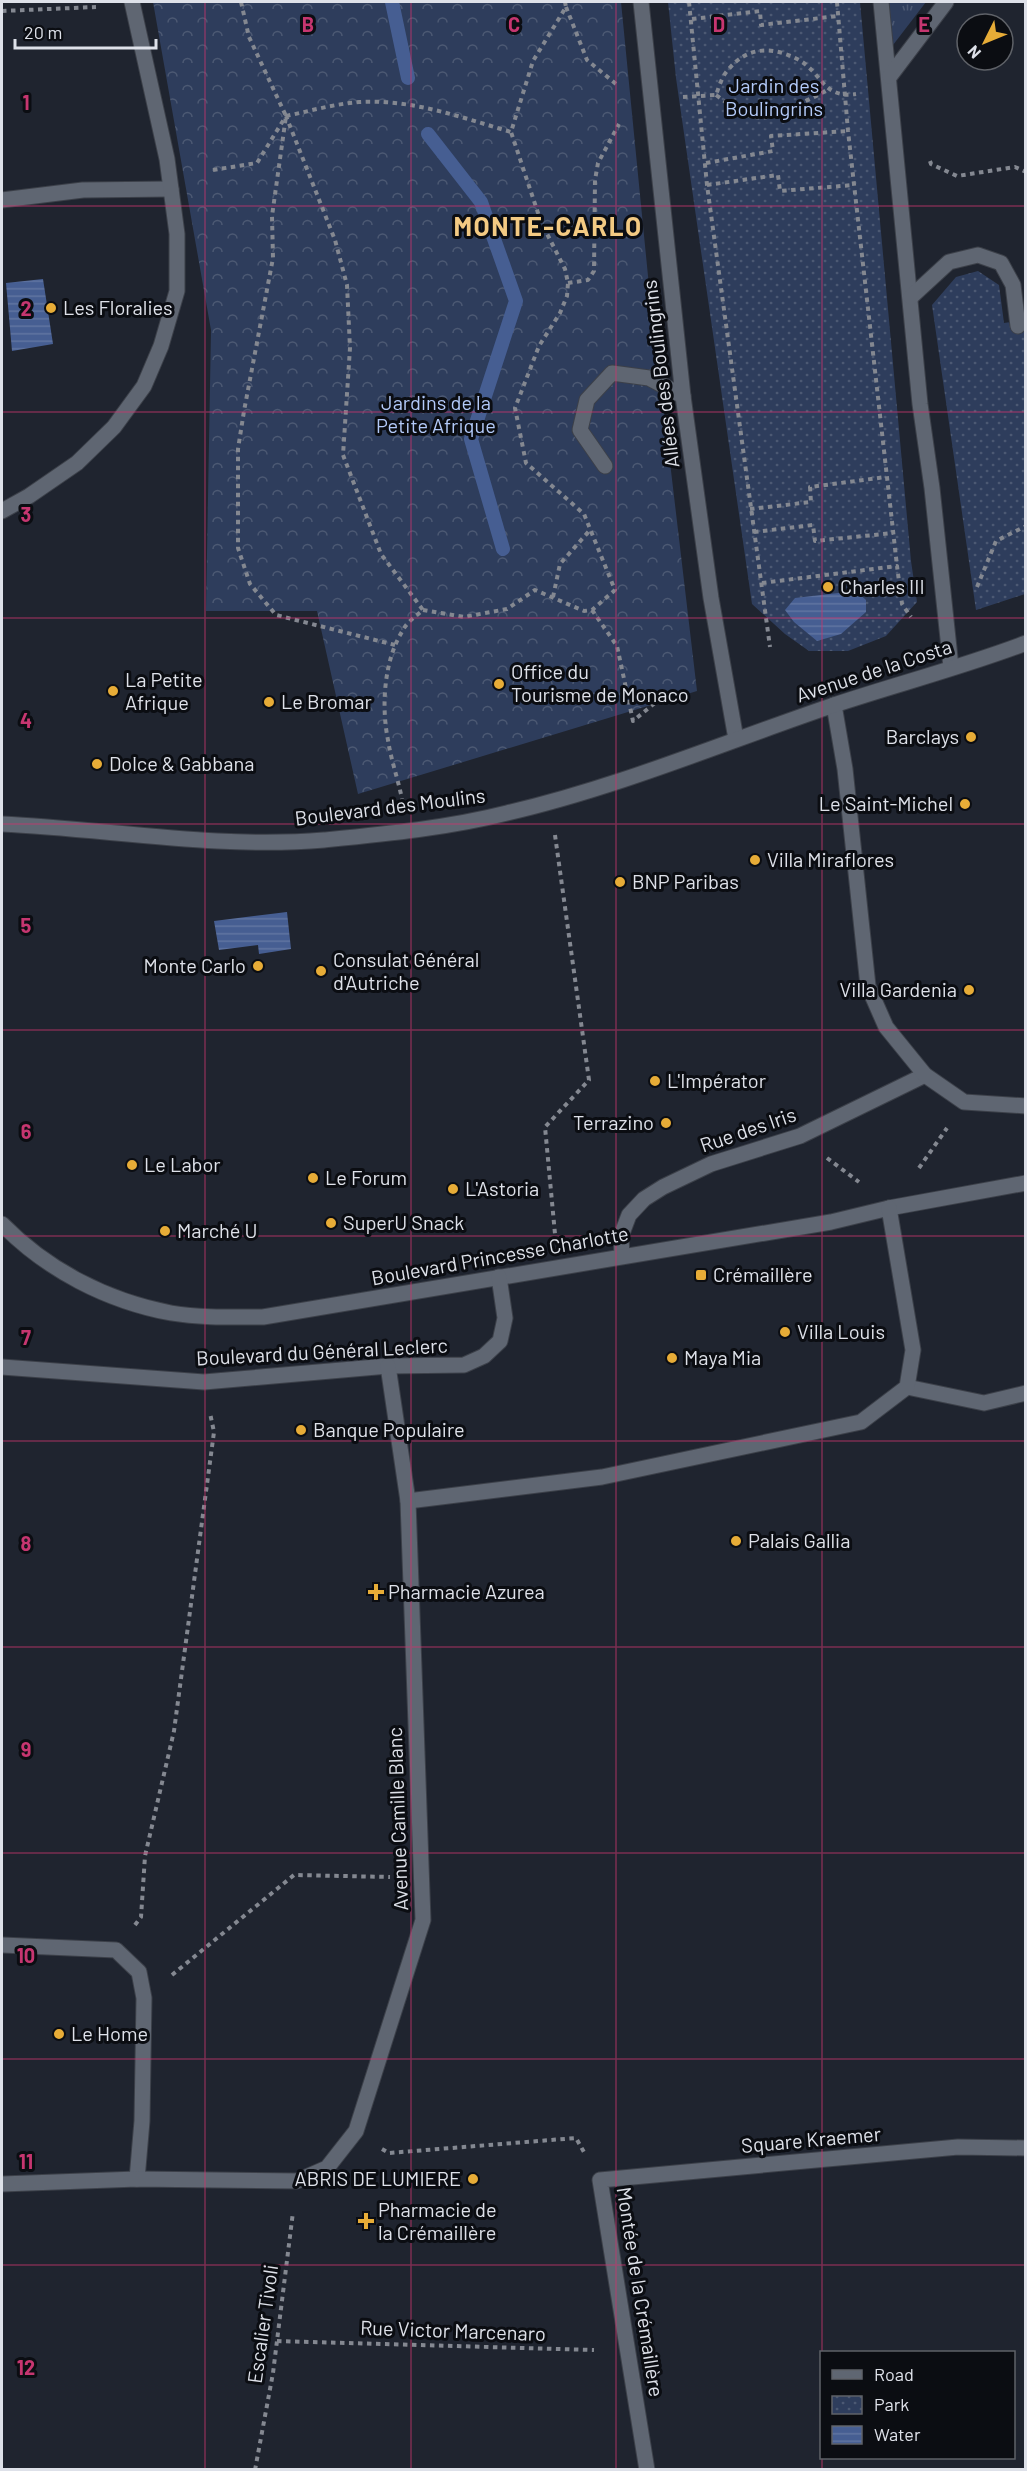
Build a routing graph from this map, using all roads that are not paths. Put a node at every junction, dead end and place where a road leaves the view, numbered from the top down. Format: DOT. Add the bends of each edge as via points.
graph roads {
  1 [pos="132,2"];
  2 [pos="641,2"];
  3 [pos="882,2"];
  4 [pos="946,2"];
  5 [pos="890,82"];
  6 [pos="171,189"];
  7 [pos="2,200"];
  8 [pos="910,297"];
  9 [pos="1018,326"];
  10 [pos="683,396"];
  11 [pos="604,466"];
  12 [pos="2,511"];
  13 [pos="1026,644"];
  14 [pos="951,667"];
  15 [pos="834,705"];
  16 [pos="736,740"];
  17 [pos="2,824"];
  18 [pos="925,1075"];
  19 [pos="1026,1106"];
  20 [pos="1026,1184"];
  21 [pos="888,1208"];
  22 [pos="2,1224"];
  23 [pos="622,1256"];
  24 [pos="499,1277"];
  25 [pos="388,1366"];
  26 [pos="2,1367"];
  27 [pos="907,1386"];
  28 [pos="1026,1393"];
  29 [pos="408,1501"];
  30 [pos="2,1945"];
  31 [pos="1026,2148"];
  32 [pos="137,2179"];
  33 [pos="600,2180"];
  34 [pos="2,2184"];
  35 [pos="647,2469"];
  1 -- 6 [label="main road"];
  2 -- 10 [label="main road, Allées des Boulingrins"];
  3 -- 5 [label="main road"];
  4 -- 5 [label="main road"];
  5 -- 8 [label="main road"];
  6 -- 7 [label="main road" via="83,190"];
  6 -- 12 [label="main road" via="177,234 177,291 144,386 114,427 77,463"];
  8 -- 9 [label="main road" via="949,262 978,255 1001,263 1013,285"];
  8 -- 14 [label="main road"];
  10 -- 11 [label="main road" via="649,378 612,373 587,399 580,430"];
  10 -- 16 [label="main road, Allées des Boulingrins" via="711,598"];
  13 -- 14 [label="main road, Avenue de la Costa"];
  14 -- 15 [label="main road, Avenue de la Costa"];
  15 -- 16 [label="main road, Avenue de la Costa"];
  15 -- 18 [label="main road" via="845,769 868,986 886,1027"];
  16 -- 17 [label="main road, Boulevard des Moulins" via="551,802 462,822 321,840 227,841"];
  18 -- 19 [label="main road" via="964,1102"];
  18 -- 23 [label="main road, Rue des Iris" via="800,1136 711,1164 663,1187 629,1215 621,1236"];
  20 -- 21 [label="main road, Boulevard Princesse Charlotte"];
  21 -- 23 [label="main road, Boulevard Princesse Charlotte" via="831,1222"];
  21 -- 27 [label="main road" via="913,1350"];
  22 -- 24 [label="main road, Boulevard Princesse Charlotte" via="44,1260 86,1286 172,1313 263,1317"];
  23 -- 24 [label="main road, Boulevard Princesse Charlotte"];
  24 -- 25 [label="main road, Boulevard du Général Leclerc" via="505,1318 500,1341 484,1356 464,1365"];
  25 -- 26 [label="main road, Boulevard du Général Leclerc" via="204,1382"];
  25 -- 29 [label="main road, Avenue Camille Blanc"];
  27 -- 28 [label="main road" via="984,1403"];
  27 -- 29 [label="main road" via="861,1422 602,1477"];
  29 -- 32 [label="main road, Avenue Camille Blanc" via="423,1920 357,2131 327,2168 297,2181"];
  30 -- 32 [label="main road" via="116,1950 139,1972 144,1998"];
  31 -- 33 [label="main road, Square Kraemer" via="958,2147"];
  32 -- 34 [label="main road, Avenue Camille Blanc"];
  33 -- 35 [label="main road, Montée de la Crémaillère"];
}
